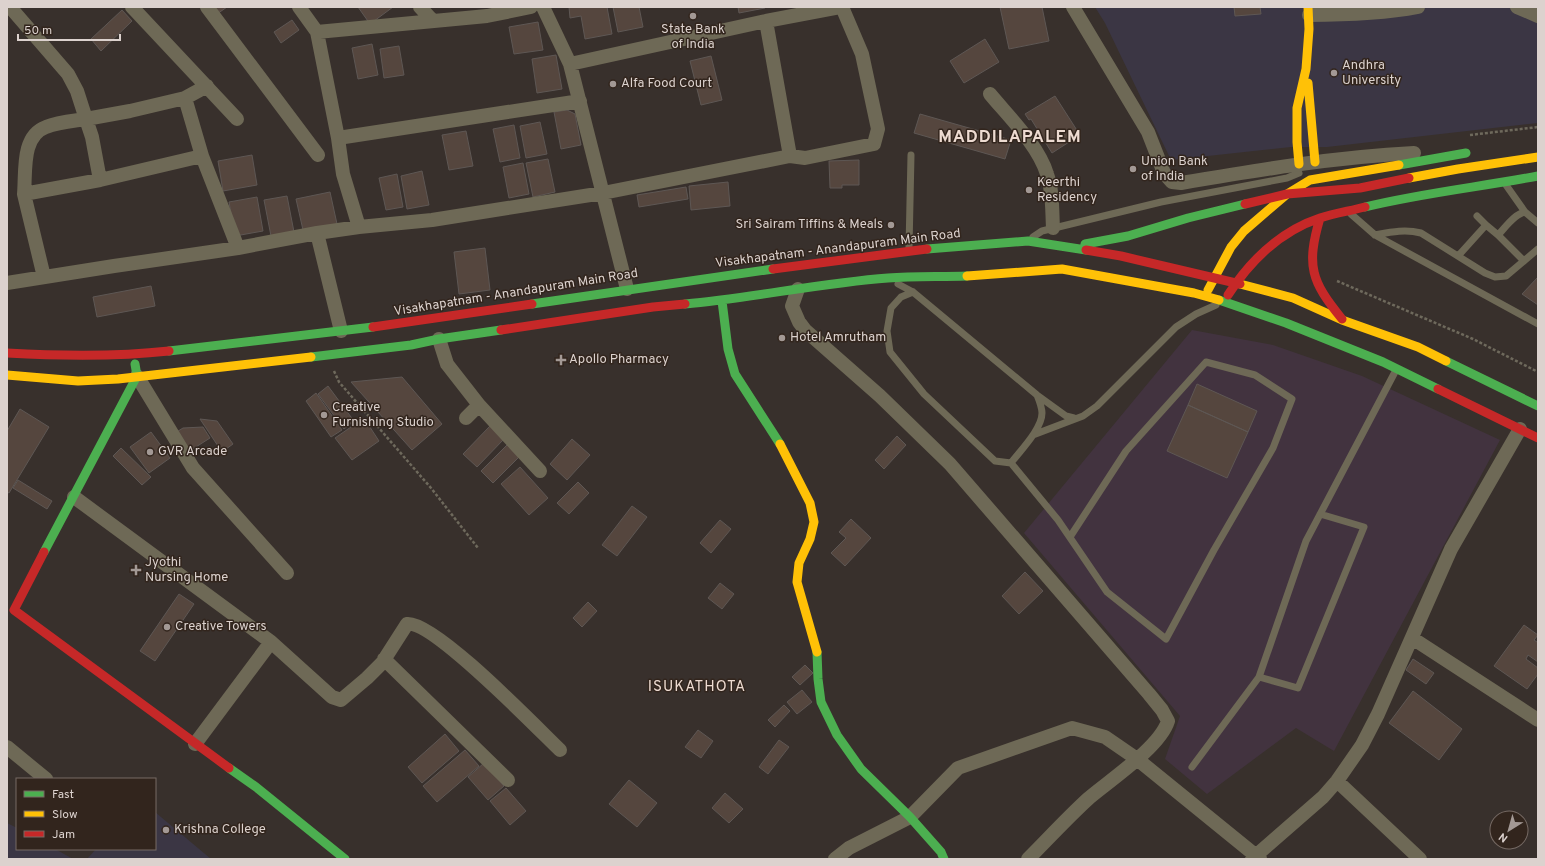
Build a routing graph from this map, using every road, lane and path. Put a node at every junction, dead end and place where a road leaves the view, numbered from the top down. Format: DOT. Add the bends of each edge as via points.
graph roads {
  1 [pos="10,7"];
  2 [pos="132,7"];
  3 [pos="207,7"];
  4 [pos="299,7"];
  5 [pos="420,7"];
  6 [pos="531,7"];
  7 [pos="543,7"];
  8 [pos="841,7"];
  9 [pos="1073,7"];
  10 [pos="1418,7"];
  11 [pos="1517,7"];
  12 [pos="1308,11"];
  13 [pos="1538,16"];
  14 [pos="432,20"];
  15 [pos="766,21"];
  16 [pos="317,32"];
  17 [pos="570,64"];
  18 [pos="1306,69"];
  19 [pos="207,86"];
  20 [pos="990,94"];
  21 [pos="185,98"];
  22 [pos="580,101"];
  23 [pos="86,119"];
  24 [pos="238,119"];
  25 [pos="338,138"];
  26 [pos="1472,152"];
  27 [pos="318,154"];
  28 [pos="911,155"];
  29 [pos="202,156"];
  30 [pos="790,156"];
  31 [pos="1538,157"];
  32 [pos="1439,158"];
  33 [pos="1315,162"];
  34 [pos="1299,169"];
  35 [pos="1538,176"];
  36 [pos="100,180"];
  37 [pos="1504,183"];
  38 [pos="603,193"];
  39 [pos="24,194"];
  40 [pos="1287,194"];
  41 [pos="1348,211"];
  42 [pos="1525,212"];
  43 [pos="1477,216"];
  44 [pos="1320,218"];
  45 [pos="1538,223"];
  46 [pos="1486,225"];
  47 [pos="359,227"];
  48 [pos="1053,228"];
  49 [pos="317,233"];
  50 [pos="1375,235"];
  51 [pos="1498,235"];
  52 [pos="1028,241"];
  53 [pos="1072,247"];
  54 [pos="238,248"];
  55 [pos="1538,249"];
  56 [pos="909,250"];
  57 [pos="1458,256"];
  58 [pos="1524,261"];
  59 [pos="44,277"];
  60 [pos="888,278"];
  61 [pos="1214,279"];
  62 [pos="7,283"];
  63 [pos="1235,284"];
  64 [pos="627,289"];
  65 [pos="798,289"];
  66 [pos="913,292"];
  67 [pos="1205,296"];
  68 [pos="722,301"];
  69 [pos="1224,301"];
  70 [pos="1196,314"];
  71 [pos="1342,320"];
  72 [pos="1538,324"];
  73 [pos="341,331"];
  74 [pos="439,339"];
  75 [pos="7,353"];
  76 [pos="133,355"];
  77 [pos="325,355"];
  78 [pos="1397,368"];
  79 [pos="7,374"];
  80 [pos="137,376"];
  81 [pos="1037,395"];
  82 [pos="479,405"];
  83 [pos="1538,406"];
  84 [pos="466,418"];
  85 [pos="1074,418"];
  86 [pos="1520,430"];
  87 [pos="1033,435"];
  88 [pos="1538,438"];
  89 [pos="1011,463"];
  90 [pos="540,471"];
  91 [pos="74,497"];
  92 [pos="1320,514"];
  93 [pos="1070,537"];
  94 [pos="478,548"];
  95 [pos="287,573"];
  96 [pos="10,610"];
  97 [pos="1412,638"];
  98 [pos="271,642"];
  99 [pos="384,659"];
  100 [pos="1259,676"];
  101 [pos="1538,720"];
  102 [pos="195,744"];
  103 [pos="7,747"];
  104 [pos="560,750"];
  105 [pos="1137,759"];
  106 [pos="1192,767"];
  107 [pos="45,778"];
  108 [pos="508,780"];
  109 [pos="1337,781"];
  110 [pos="910,817"];
  111 [pos="1256,858"];
  112 [pos="345,859"];
  113 [pos="835,859"];
  114 [pos="944,859"];
  115 [pos="1028,859"];
  116 [pos="1420,859"];
  1 -- 23 [label="street" via="68,74"];
  2 -- 19 [label="street"];
  3 -- 27 [label="street"];
  4 -- 16 [label="street"];
  5 -- 14 [label="street"];
  6 -- 14 [label="street" via="487,16"];
  7 -- 17 [label="street"];
  8 -- 15 [label="street"];
  8 -- 30 [label="street" via="862,54 878,129 874,144 805,158"];
  9 -- 34 [label="street" via="1148,132 1164,173 1172,182"];
  10 -- 12 [label="street" via="1383,13"];
  11 -- 13 [label="street"];
  12 -- 18 [label="main road"];
  14 -- 16 [label="street"];
  15 -- 17 [label="street"];
  15 -- 30 [label="street"];
  16 -- 25 [label="street"];
  17 -- 22 [label="street"];
  18 -- 33 [label="main road"];
  18 -- 34 [label="main road" via="1297,108"];
  19 -- 21 [label="street"];
  19 -- 24 [label="street"];
  20 -- 48 [label="street" via="1034,148 1047,173 1051,191"];
  21 -- 23 [label="street"];
  21 -- 29 [label="street"];
  22 -- 25 [label="street"];
  22 -- 38 [label="street"];
  23 -- 36 [label="street"];
  23 -- 39 [label="street" via="46,127 30,139"];
  25 -- 47 [label="street" via="343,174"];
  26 -- 32 [label="main road"];
  28 -- 56 [label="lane"];
  29 -- 36 [label="street"];
  29 -- 54 [label="street"];
  30 -- 38 [label="street"];
  31 -- 40 [label="main road" via="1360,188"];
  32 -- 33 [label="street" via="1420,153"];
  32 -- 40 [label="main road" via="1310,180"];
  33 -- 34 [label="street"];
  34 -- 40 [label="lane"];
  34 -- 48 [label="lane" via="1287,178 1146,205"];
  35 -- 37 [label="main road"];
  36 -- 39 [label="street"];
  37 -- 41 [label="main road" via="1402,198"];
  37 -- 42 [label="lane"];
  38 -- 47 [label="street" via="432,220"];
  38 -- 64 [label="street"];
  39 -- 59 [label="street"];
  40 -- 53 [label="main road" via="1188,218 1128,236"];
  40 -- 61 [label="main road" via="1244,231 1231,247"];
  41 -- 44 [label="main road"];
  41 -- 50 [label="lane"];
  42 -- 45 [label="lane"];
  42 -- 51 [label="lane"];
  43 -- 46 [label="lane"];
  44 -- 63 [label="main road" via="1291,231 1268,248"];
  44 -- 71 [label="main road" via="1312,251 1312,270 1318,287"];
  46 -- 51 [label="lane"];
  46 -- 57 [label="lane"];
  47 -- 49 [label="street"];
  48 -- 52 [label="lane" via="1042,231"];
  49 -- 54 [label="street"];
  49 -- 73 [label="street"];
  50 -- 57 [label="lane" via="1410,230 1421,233"];
  50 -- 72 [label="lane"];
  51 -- 58 [label="lane"];
  52 -- 53 [label="main road, Visakhapatnam - Anandapuram Main Road"];
  52 -- 56 [label="main road, Visakhapatnam - Anandapuram Main Road"];
  53 -- 61 [label="main road, Visakhapatnam - Anandapuram Main Road"];
  54 -- 59 [label="street"];
  55 -- 58 [label="lane"];
  56 -- 64 [label="main road, Visakhapatnam - Anandapuram Main Road"];
  57 -- 58 [label="lane" via="1495,277 1506,276"];
  59 -- 62 [label="street"];
  60 -- 65 [label="main road"];
  60 -- 66 [label="lane"];
  60 -- 67 [label="main road" via="1062,269"];
  61 -- 63 [label="main road, Visakhapatnam - Anandapuram Main Road"];
  61 -- 67 [label="main road"];
  63 -- 69 [label="main road"];
  63 -- 71 [label="main road, Visakhapatnam - Anandapuram Main Road" via="1293,298"];
  64 -- 73 [label="main road, Visakhapatnam - Anandapuram Main Road"];
  65 -- 68 [label="main road"];
  65 -- 105 [label="street" via="792,306 805,330 880,396 950,464 1162,710 1168,721 1166,728"];
  66 -- 81 [label="lane"];
  66 -- 89 [label="lane" via="902,297 891,308 887,331 890,352 924,394 995,461"];
  67 -- 69 [label="main road"];
  67 -- 70 [label="lane"];
  68 -- 74 [label="main road" via="653,307"];
  68 -- 110 [label="main road" via="728,349 735,374 786,452 810,503 814,522 810,539 799,563 797,582 817,652 821,702 836,735 861,769"];
  69 -- 70 [label="lane"];
  69 -- 78 [label="main road"];
  70 -- 85 [label="lane" via="1176,327 1097,406 1083,416"];
  71 -- 83 [label="main road, Visakhapatnam - Anandapuram Main Road" via="1418,347"];
  73 -- 76 [label="main road, Visakhapatnam - Anandapuram Main Road"];
  74 -- 77 [label="main road" via="411,345"];
  74 -- 82 [label="street" via="447,364"];
  75 -- 76 [label="main road, Visakhapatnam - Anandapuram Main Road"];
  76 -- 80 [label="main road"];
  77 -- 80 [label="main road"];
  77 -- 94 [label="path" via="339,382 431,488"];
  78 -- 86 [label="main road"];
  78 -- 92 [label="lane"];
  79 -- 80 [label="main road" via="78,380"];
  80 -- 91 [label="main road"];
  80 -- 95 [label="street" via="192,468"];
  81 -- 85 [label="lane" via="1066,416"];
  81 -- 87 [label="lane" via="1042,413"];
  82 -- 84 [label="street"];
  82 -- 90 [label="street"];
  85 -- 87 [label="lane"];
  86 -- 88 [label="main road"];
  86 -- 97 [label="street" via="1451,549"];
  87 -- 89 [label="lane"];
  89 -- 93 [label="lane"];
  91 -- 96 [label="main road"];
  91 -- 98 [label="street"];
  92 -- 100 [label="lane" via="1306,541"];
  92 -- 100 [label="lane" via="1364,527 1298,688"];
  93 -- 93 [label="lane" via="1107,592 1166,639 1273,448 1292,399 1255,375 1206,362 1126,451"];
  96 -- 102 [label="main road"];
  97 -- 101 [label="street"];
  97 -- 109 [label="street" via="1362,745"];
  98 -- 99 [label="street" via="332,697 341,700 367,678"];
  98 -- 102 [label="street"];
  99 -- 104 [label="street" via="407,624 417,626 468,663"];
  99 -- 108 [label="street"];
  100 -- 106 [label="lane"];
  102 -- 112 [label="main road" via="256,787"];
  103 -- 107 [label="street"];
  105 -- 110 [label="street" via="1106,737 1072,728 958,768"];
  105 -- 111 [label="street"];
  105 -- 115 [label="street" via="1088,799"];
  109 -- 111 [label="street"];
  109 -- 116 [label="street"];
  110 -- 113 [label="street" via="850,848"];
  110 -- 114 [label="main road" via="941,852"];
}
